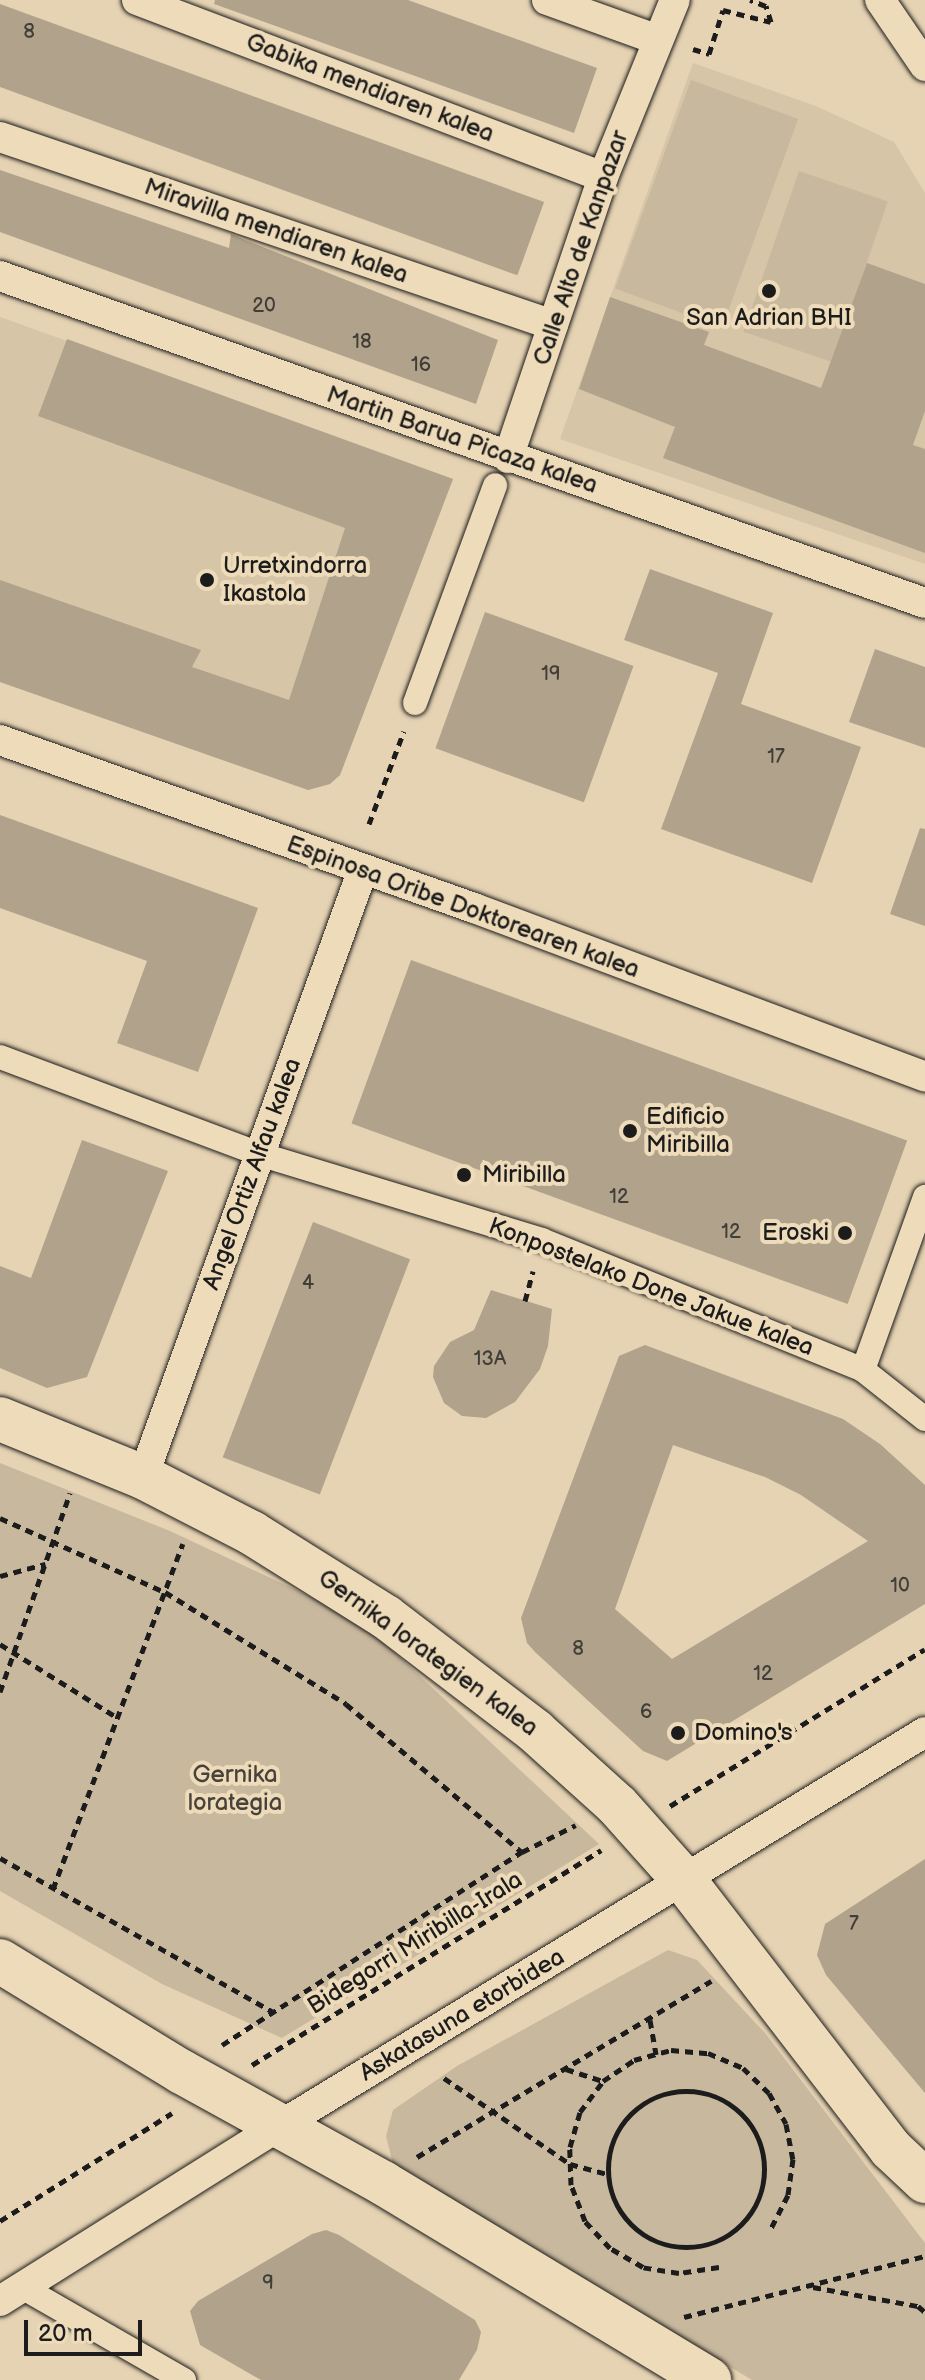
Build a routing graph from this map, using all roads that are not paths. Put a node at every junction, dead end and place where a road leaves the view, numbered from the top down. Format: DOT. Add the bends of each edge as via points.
graph roads {
  1 [pos="137,0"];
  2 [pos="547,0"];
  3 [pos="675,0"];
  4 [pos="890,3"];
  5 [pos="658,40"];
  6 [pos="925,66"];
  7 [pos="0,137"];
  8 [pos="603,177"];
  9 [pos="3,276"];
  10 [pos="553,325"];
  11 [pos="523,412"];
  12 [pos="458,439"];
  13 [pos="501,471"];
  14 [pos="925,603"];
  15 [pos="415,703"];
  16 [pos="0,740"];
  17 [pos="362,872"];
  18 [pos="0,1057"];
  19 [pos="925,1077"];
  20 [pos="259,1154"];
  21 [pos="925,1197"];
  22 [pos="863,1370"];
  23 [pos="0,1419"];
  24 [pos="925,1419"];
  25 [pos="143,1477"];
  26 [pos="925,1732"];
  27 [pos="683,1879"];
  28 [pos="0,1961"];
  29 [pos="281,2125"];
  30 [pos="925,2181"];
  31 [pos="11,2294"];
  32 [pos="184,2380"];
  33 [pos="709,2380"];
  1 -- 8 [label="street, Gabika mendiaren kalea"];
  2 -- 5 [label="street"];
  3 -- 5 [label="street, Calle Alto de Kanpazar"];
  4 -- 6 [label="street"];
  5 -- 8 [label="street, Calle Alto de Kanpazar"];
  7 -- 10 [label="street, Miravilla mendiaren kalea"];
  8 -- 10 [label="street, Calle Alto de Kanpazar"];
  9 -- 12 [label="street, Martin Barua Picaza kalea"];
  10 -- 11 [label="street, Calle Alto de Kanpazar"];
  11 -- 12 [label="street" via="499,430"];
  11 -- 13 [label="street, Calle Alto de Kanpazar"];
  12 -- 13 [label="street, Martin Barua Picaza kalea"];
  13 -- 14 [label="street, Martin Barua Picaza kalea"];
  13 -- 15 [label="street"];
  16 -- 17 [label="street, Espinosa Oribe Doktorearen kalea"];
  17 -- 19 [label="street, Espinosa Oribe Doktorearen kalea" via="474,908"];
  17 -- 20 [label="street, Angel Ortiz Alfau kalea"];
  18 -- 20 [label="street, Konpostelako Done Jakue kalea"];
  20 -- 22 [label="street, Konpostelako Done Jakue kalea" via="542,1240"];
  20 -- 25 [label="street, Angel Ortiz Alfau kalea"];
  21 -- 22 [label="street"];
  22 -- 24 [label="street, Konpostelako Done Jakue kalea"];
  23 -- 25 [label="main road, Gernika lorategien kalea"];
  25 -- 27 [label="main road, Gernika lorategien kalea" via="310,1567 386,1617 535,1731 614,1824"];
  26 -- 27 [label="street, Askatasuna etorbidea"];
  27 -- 29 [label="street, Askatasuna etorbidea"];
  27 -- 30 [label="main road, Gernika lorategien kalea" via="891,2149"];
  28 -- 29 [label="main road" via="179,2091"];
  29 -- 31 [label="street, Askatasuna etorbidea"];
  29 -- 33 [label="main road"];
  31 -- 32 [label="street"];
}
